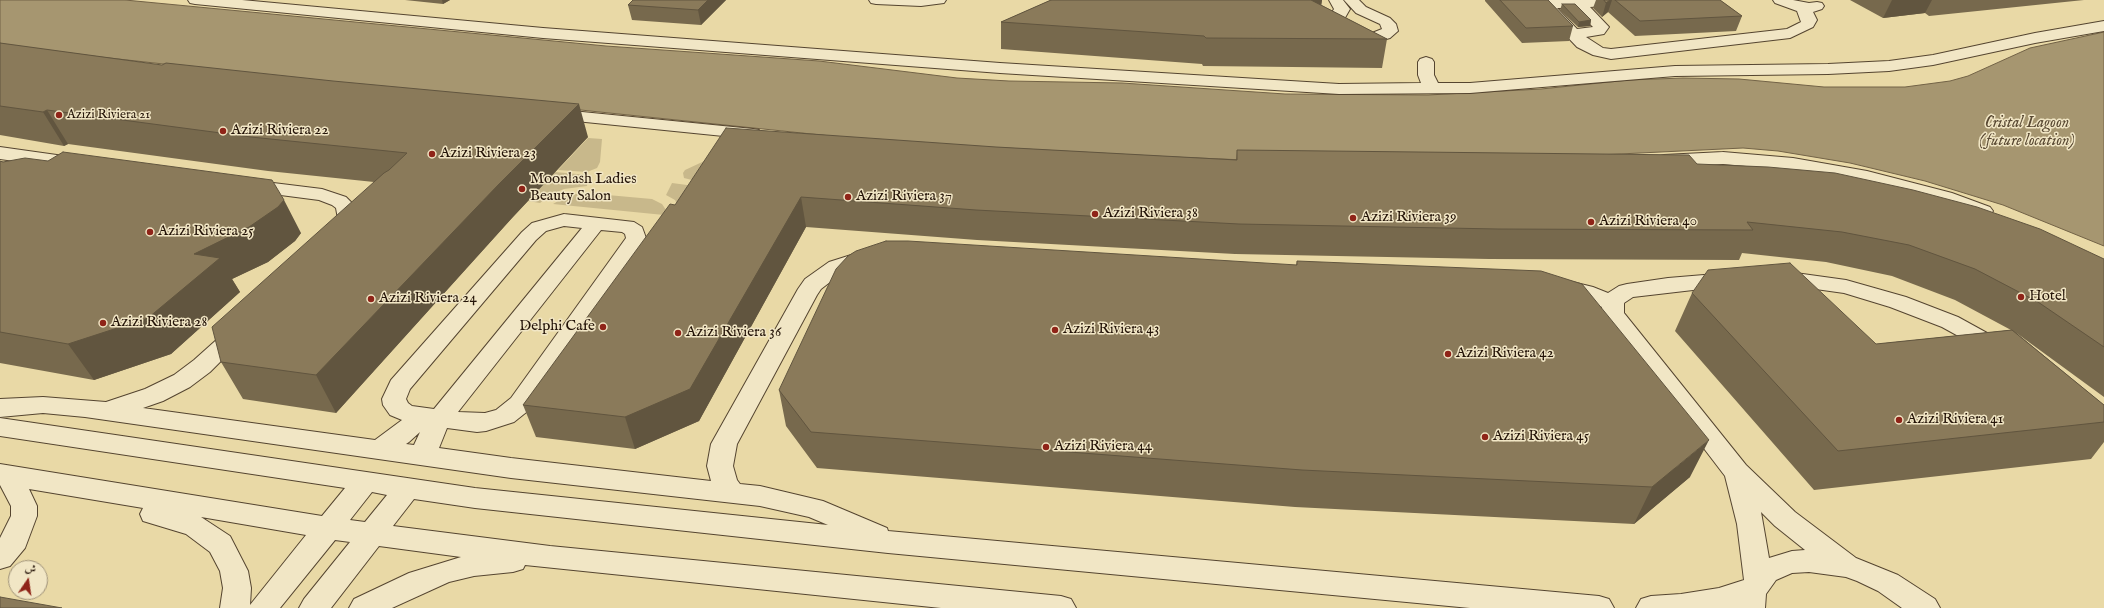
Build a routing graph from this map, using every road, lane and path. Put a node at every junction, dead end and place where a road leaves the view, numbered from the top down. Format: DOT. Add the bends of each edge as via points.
graph roads {
  1 [pos="195,0"];
  2 [pos="876,0"];
  3 [pos="939,0"];
  4 [pos="1336,0"];
  5 [pos="1351,0"];
  6 [pos="1633,0"];
  7 [pos="1780,0"];
  8 [pos="1578,3"];
  9 [pos="1809,4"];
  10 [pos="1737,23"];
  11 [pos="2104,26"];
  12 [pos="1573,34"];
  13 [pos="1756,37"];
  14 [pos="1426,62"];
  15 [pos="1432,89"];
  16 [pos="532,112"];
  17 [pos="772,136"];
  18 [pos="0,153"];
  19 [pos="1647,162"];
  20 [pos="99,167"];
  21 [pos="234,185"];
  22 [pos="2003,217"];
  23 [pos="596,224"];
  24 [pos="325,250"];
  25 [pos="888,253"];
  26 [pos="1540,282"];
  27 [pos="1613,303"];
  28 [pos="251,320"];
  29 [pos="2018,361"];
  30 [pos="0,408"];
  31 [pos="105,410"];
  32 [pos="431,417"];
  33 [pos="0,427"];
  34 [pos="379,449"];
  35 [pos="424,456"];
  36 [pos="1737,472"];
  37 [pos="4,475"];
  38 [pos="365,483"];
  39 [pos="407,489"];
  40 [pos="732,492"];
  41 [pos="113,494"];
  42 [pos="328,528"];
  43 [pos="372,534"];
  44 [pos="888,542"];
  45 [pos="550,557"];
  46 [pos="0,558"];
  47 [pos="1846,566"];
  48 [pos="1753,593"];
  49 [pos="1042,607"];
  50 [pos="235,608"];
  51 [pos="263,608"];
  52 [pos="314,608"];
  53 [pos="364,608"];
  54 [pos="1599,608"];
  55 [pos="1651,608"];
  56 [pos="1925,608"];
  1 -- 15 [label="street" via="455,26 1015,69 1292,88"];
  2 -- 3 [label="street"];
  4 -- 5 [label="street" via="1342,9 1334,22 1337,29 1364,37 1378,37 1390,30 1388,24 1357,8"];
  6 -- 8 [label="street"];
  7 -- 9 [label="street" via="1792,6"];
  8 -- 12 [label="street" via="1602,26 1598,31"];
  8 -- 12 [label="street" via="1548,6"];
  9 -- 13 [label="street" via="1809,20 1804,27 1790,33"];
  10 -- 13 [label="street"];
  11 -- 15 [label="street" via="1933,60 1888,66 1675,71 1507,86"];
  12 -- 13 [label="street" via="1590,49 1611,54"];
  14 -- 15 [label="street" via="1426,75"];
  16 -- 17 [label="street"];
  18 -- 20 [label="street"];
  19 -- 22 [label="street" via="1723,158 1793,164 1874,179 1945,197"];
  21 -- 24 [label="street" via="332,198 345,206 356,217"];
  23 -- 32 [label="street"];
  23 -- 32 [label="street" via="556,221 539,227 529,236 396,392 394,399 399,409 406,413"];
  23 -- 32 [label="street" via="632,228 637,234 636,238 520,404 506,416 486,422 468,423"];
  25 -- 40 [label="street" via="865,257 836,267 813,284 806,294 724,444 720,466 725,484"];
  26 -- 27 [label="street" via="1570,288"];
  27 -- 29 [label="street" via="1620,294 1634,289 1755,279 1820,282 1898,302 1963,329"];
  27 -- 36 [label="street" via="1613,314 1617,320"];
  28 -- 31 [label="street" via="202,366 182,381 138,402"];
  30 -- 31 [label="street" via="65,406"];
  31 -- 34 [label="street"];
  32 -- 34 [label="street"];
  32 -- 35 [label="street"];
  33 -- 38 [label="street"];
  34 -- 35 [label="street"];
  35 -- 40 [label="street"];
  36 -- 47 [label="street" via="1785,519"];
  36 -- 48 [label="street" via="1752,524"];
  37 -- 41 [label="street"];
  37 -- 46 [label="street" via="21,498 24,516 16,540"];
  38 -- 39 [label="street"];
  38 -- 42 [label="street"];
  39 -- 43 [label="street"];
  39 -- 44 [label="street"];
  40 -- 44 [label="street" via="814,508"];
  41 -- 42 [label="street"];
  41 -- 50 [label="street" via="145,512 195,526 220,544 234,571 237,588"];
  42 -- 43 [label="street"];
  42 -- 51 [label="street"];
  43 -- 45 [label="street"];
  43 -- 52 [label="street"];
  44 -- 54 [label="street"];
  45 -- 49 [label="street"];
  45 -- 53 [label="street" via="474,565 446,571 419,580"];
  47 -- 48 [label="street" via="1809,561 1778,566 1766,572"];
  47 -- 56 [label="street" via="1888,583"];
  48 -- 55 [label="street" via="1682,606"];
}
